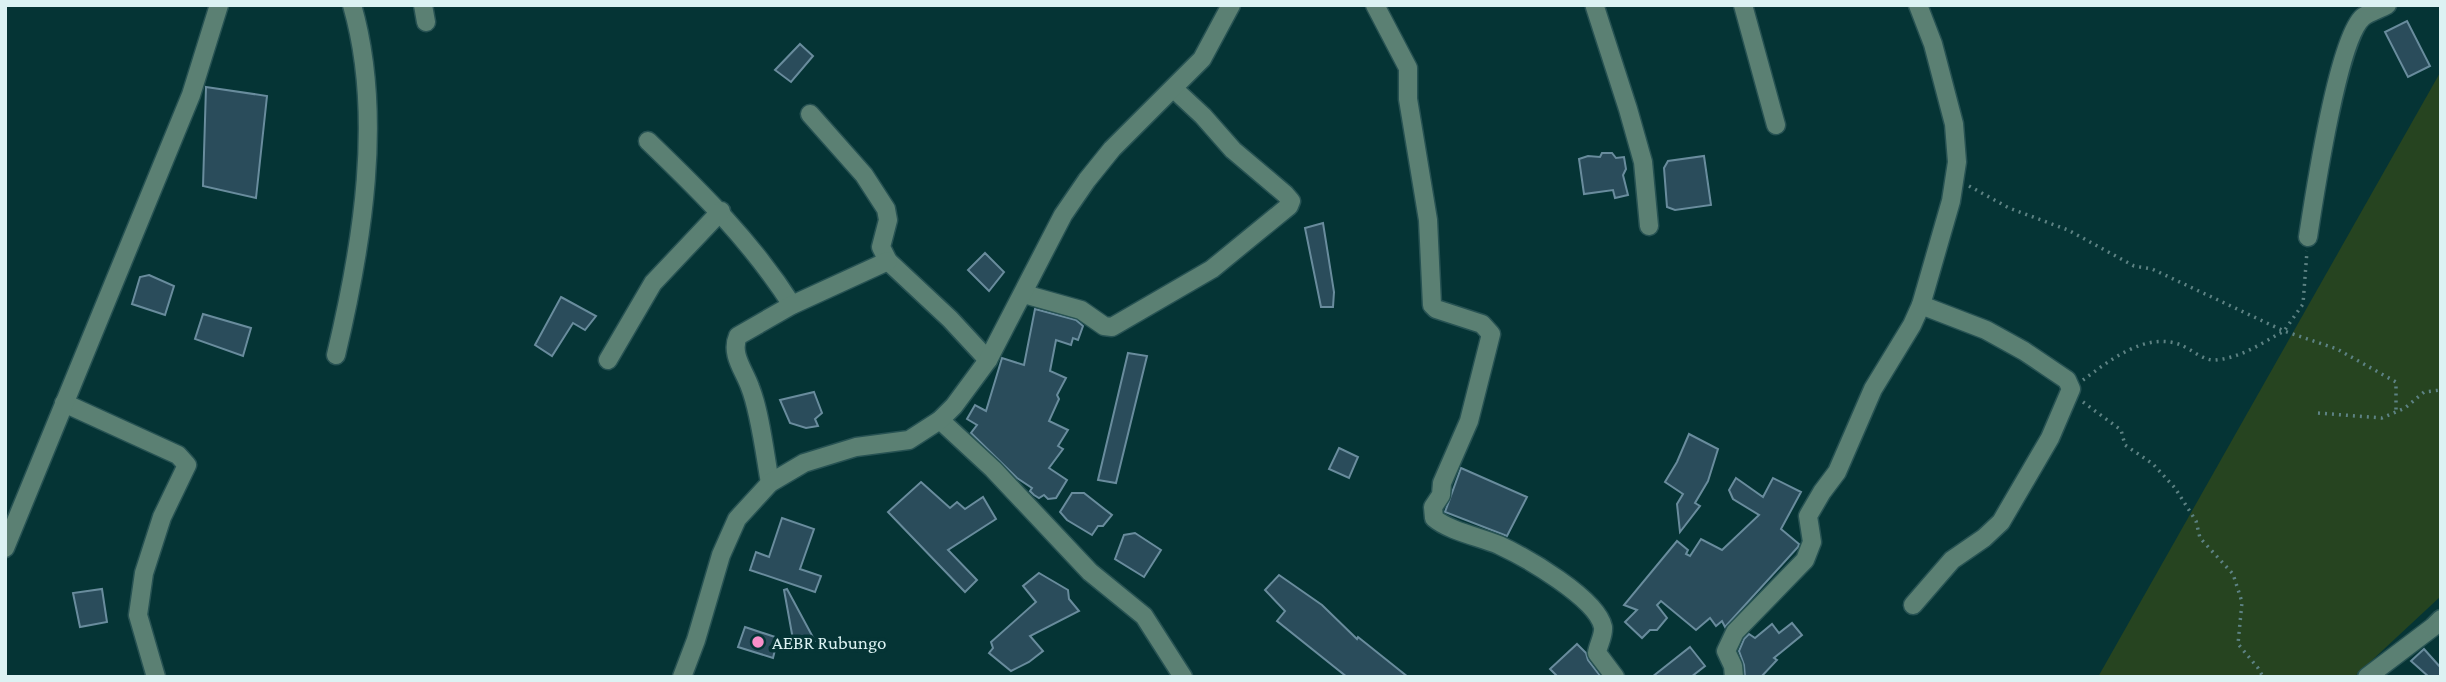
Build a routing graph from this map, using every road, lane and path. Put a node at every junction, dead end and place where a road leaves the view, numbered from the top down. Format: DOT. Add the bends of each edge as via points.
graph roads {
  1 [pos="219,5"];
  2 [pos="352,5"];
  3 [pos="1231,5"];
  4 [pos="1375,5"];
  5 [pos="1743,5"];
  6 [pos="1918,5"];
  7 [pos="2387,5"];
  8 [pos="1595,6"];
  9 [pos="1174,89"];
  10 [pos="810,114"];
  11 [pos="1776,125"];
  12 [pos="648,141"];
  13 [pos="1955,179"];
  14 [pos="721,211"];
  15 [pos="1649,226"];
  16 [pos="2308,237"];
  17 [pos="888,261"];
  18 [pos="1024,294"];
  19 [pos="792,304"];
  20 [pos="1921,305"];
  21 [pos="2284,331"];
  22 [pos="336,355"];
  23 [pos="608,360"];
  24 [pos="988,360"];
  25 [pos="2071,389"];
  26 [pos="2441,390"];
  27 [pos="64,403"];
  28 [pos="2396,412"];
  29 [pos="2318,413"];
  30 [pos="940,420"];
  31 [pos="770,483"];
  32 [pos="5,548"];
  33 [pos="1913,605"];
  34 [pos="2441,619"];
  35 [pos="156,677"];
  36 [pos="682,677"];
  37 [pos="1183,677"];
  38 [pos="1615,677"];
  39 [pos="1734,677"];
  40 [pos="2263,677"];
  41 [pos="2367,677"];
  1 -- 27 [label="street" via="191,95"];
  2 -- 22 [label="street" via="369,114 360,229"];
  3 -- 9 [label="street" via="1202,59"];
  4 -- 38 [label="street" via="1408,68 1409,106 1428,220 1432,305 1482,324 1491,334 1469,421 1433,507 1434,519 1512,552 1576,593 1603,627 1597,653"];
  5 -- 11 [label="street"];
  6 -- 13 [label="street" via="1954,124"];
  7 -- 16 [label="street" via="2363,17 2355,27 2343,61"];
  8 -- 15 [label="street" via="1643,162"];
  9 -- 18 [label="street" via="1118,142 1087,180 1063,215"];
  9 -- 18 [label="street" via="1233,150 1286,194 1289,206 1212,269 1112,327 1081,310"];
  10 -- 17 [label="street" via="864,175 886,209 881,247"];
  12 -- 14 [label="street"];
  13 -- 20 [label="street"];
  13 -- 21 [label="path" via="2009,208 2068,230 2134,266 2152,269"];
  14 -- 19 [label="street"];
  14 -- 23 [label="street" via="653,283"];
  16 -- 21 [label="path" via="2303,304"];
  17 -- 19 [label="street"];
  17 -- 24 [label="street"];
  18 -- 24 [label="street"];
  19 -- 31 [label="street" via="738,336 734,345 752,389"];
  20 -- 25 [label="street" via="1986,330 2067,380"];
  20 -- 39 [label="street" via="1873,390 1837,472 1808,516 1812,542 1805,561 1735,632 1726,651"];
  21 -- 25 [label="path" via="2241,355 2211,361 2178,343 2148,343 2116,357"];
  21 -- 28 [label="path" via="2337,349 2396,382"];
  24 -- 30 [label="street"];
  25 -- 33 [label="street" via="2050,438 2001,522 1952,560"];
  25 -- 40 [label="path" via="2121,430 2125,445 2153,464 2175,488 2196,521 2200,538 2233,574 2242,603 2238,644"];
  26 -- 28 [label="path" via="2424,392"];
  27 -- 32 [label="street"];
  27 -- 35 [label="street" via="178,455 187,466 144,573 138,615"];
  28 -- 29 [label="path" via="2382,418"];
  30 -- 31 [label="street" via="909,440 856,447 804,463"];
  30 -- 37 [label="street" via="1090,572 1144,616"];
  31 -- 36 [label="street" via="737,519"];
  34 -- 41 [label="street"];
}
